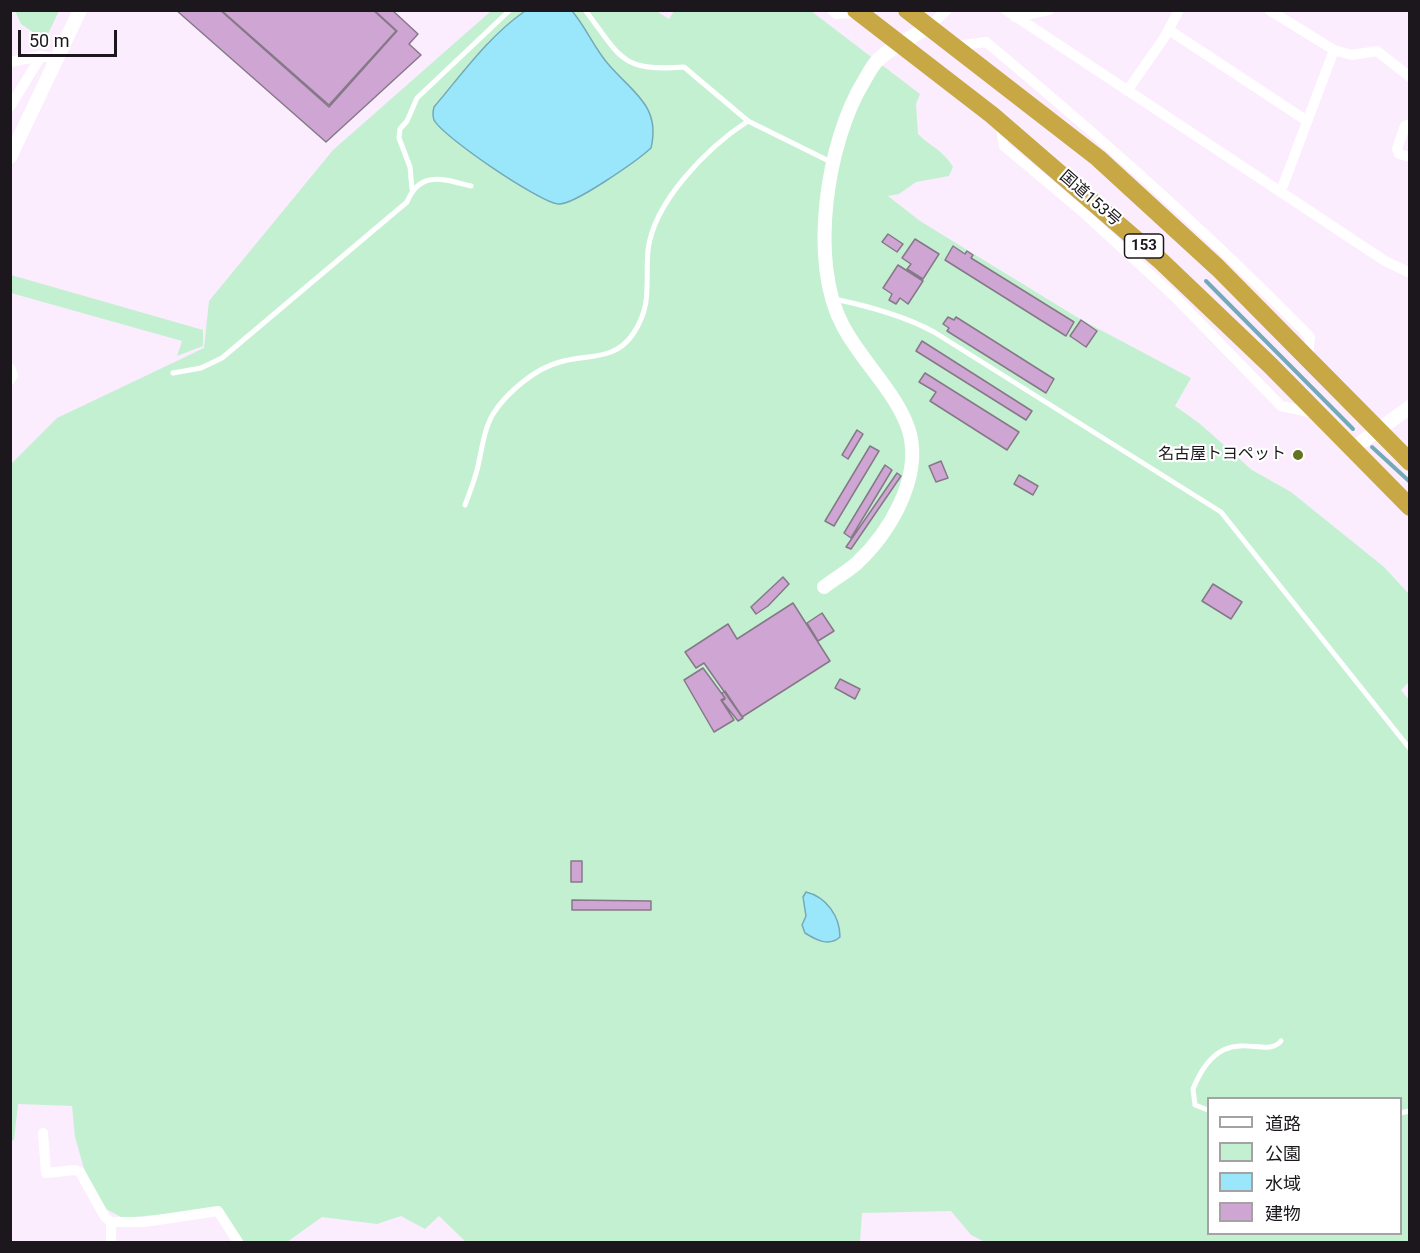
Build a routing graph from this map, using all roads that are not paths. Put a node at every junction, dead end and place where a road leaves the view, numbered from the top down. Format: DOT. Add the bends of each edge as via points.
graph roads {
  1 [pos="80,10"];
  2 [pos="510,10"];
  3 [pos="585,10"];
  4 [pos="832,10"];
  5 [pos="907,10"];
  6 [pos="947,10"];
  7 [pos="1049,10"];
  8 [pos="1179,10"];
  9 [pos="1269,10"];
  10 [pos="858,12"];
  11 [pos="1010,14"];
  12 [pos="928,27"];
  13 [pos="1169,30"];
  14 [pos="901,45"];
  15 [pos="1334,50"];
  16 [pos="41,56"];
  17 [pos="57,59"];
  18 [pos="10,62"];
  19 [pos="1410,77"];
  20 [pos="1127,91"];
  21 [pos="10,108"];
  22 [pos="748,121"];
  23 [pos="1307,121"];
  24 [pos="1410,124"];
  25 [pos="10,157"];
  26 [pos="1410,157"];
  27 [pos="831,162"];
  28 [pos="471,186"];
  29 [pos="412,189"];
  30 [pos="1281,191"];
  31 [pos="1410,273"];
  32 [pos="833,298"];
  33 [pos="10,368"];
  34 [pos="172,373"];
  35 [pos="10,380"];
  36 [pos="1410,407"];
  37 [pos="1379,431"];
  38 [pos="1352,449"];
  39 [pos="1403,449"];
  40 [pos="1410,462"];
  41 [pos="465,505"];
  42 [pos="1410,507"];
  43 [pos="824,587"];
  44 [pos="1410,749"];
  45 [pos="1281,1041"];
  46 [pos="1207,1109"];
  47 [pos="43,1133"];
  48 [pos="111,1222"];
  49 [pos="111,1242"];
  50 [pos="238,1242"];
  1 -- 17 [label="street"];
  2 -- 29 [label="lane" via="417,99 400,129"];
  3 -- 22 [label="lane" via="626,62 641,68 684,67"];
  4 -- 10 [label="street" via="836,14"];
  5 -- 12 [label="highway, 153"];
  6 -- 12 [label="street"];
  7 -- 11 [label="street"];
  8 -- 13 [label="street"];
  9 -- 15 [label="street"];
  10 -- 14 [label="highway, 国道153号 / 153"];
  11 -- 20 [label="street"];
  12 -- 14 [label="street"];
  12 -- 37 [label="highway, 153" via="1098,158 1218,268"];
  13 -- 20 [label="street"];
  13 -- 23 [label="street"];
  14 -- 27 [label="street" via="878,59 855,95"];
  14 -- 38 [label="highway, 国道153号 / 153" via="999,121 1156,267 1270,365"];
  15 -- 19 [label="street" via="1352,55 1377,51"];
  15 -- 23 [label="street"];
  16 -- 17 [label="street"];
  16 -- 18 [label="street"];
  16 -- 21 [label="street"];
  17 -- 25 [label="street"];
  20 -- 30 [label="street"];
  22 -- 27 [label="lane"];
  22 -- 41 [label="lane" via="721,139 696,165 655,221 648,254 648,301 630,339 604,356 546,366 514,388 493,414"];
  23 -- 30 [label="street"];
  24 -- 26 [label="street" via="1405,126 1397,149 1399,154"];
  27 -- 32 [label="street" via="825,223"];
  28 -- 29 [label="lane" via="438,179 422,181"];
  29 -- 34 [label="lane" via="407,202 222,358 201,368"];
  30 -- 31 [label="street" via="1385,261"];
  32 -- 43 [label="street" via="843,326 910,433 912,456 910,476 900,503 878,538 857,564"];
  32 -- 44 [label="lane" via="913,321 934,332 1221,512"];
  33 -- 35 [label="street" via="14,375"];
  36 -- 37 [label="street"];
  37 -- 38 [label="street"];
  37 -- 39 [label="highway, 153"];
  38 -- 42 [label="highway, 国道153号 / 153"];
  39 -- 40 [label="highway, 153"];
  45 -- 46 [label="lane" via="1269,1047 1231,1045 1217,1053 1193,1089 1195,1105"];
  47 -- 48 [label="street" via="46,1173 80,1172"];
  48 -- 49 [label="street"];
  48 -- 50 [label="street" via="144,1222 218,1211"];
}
